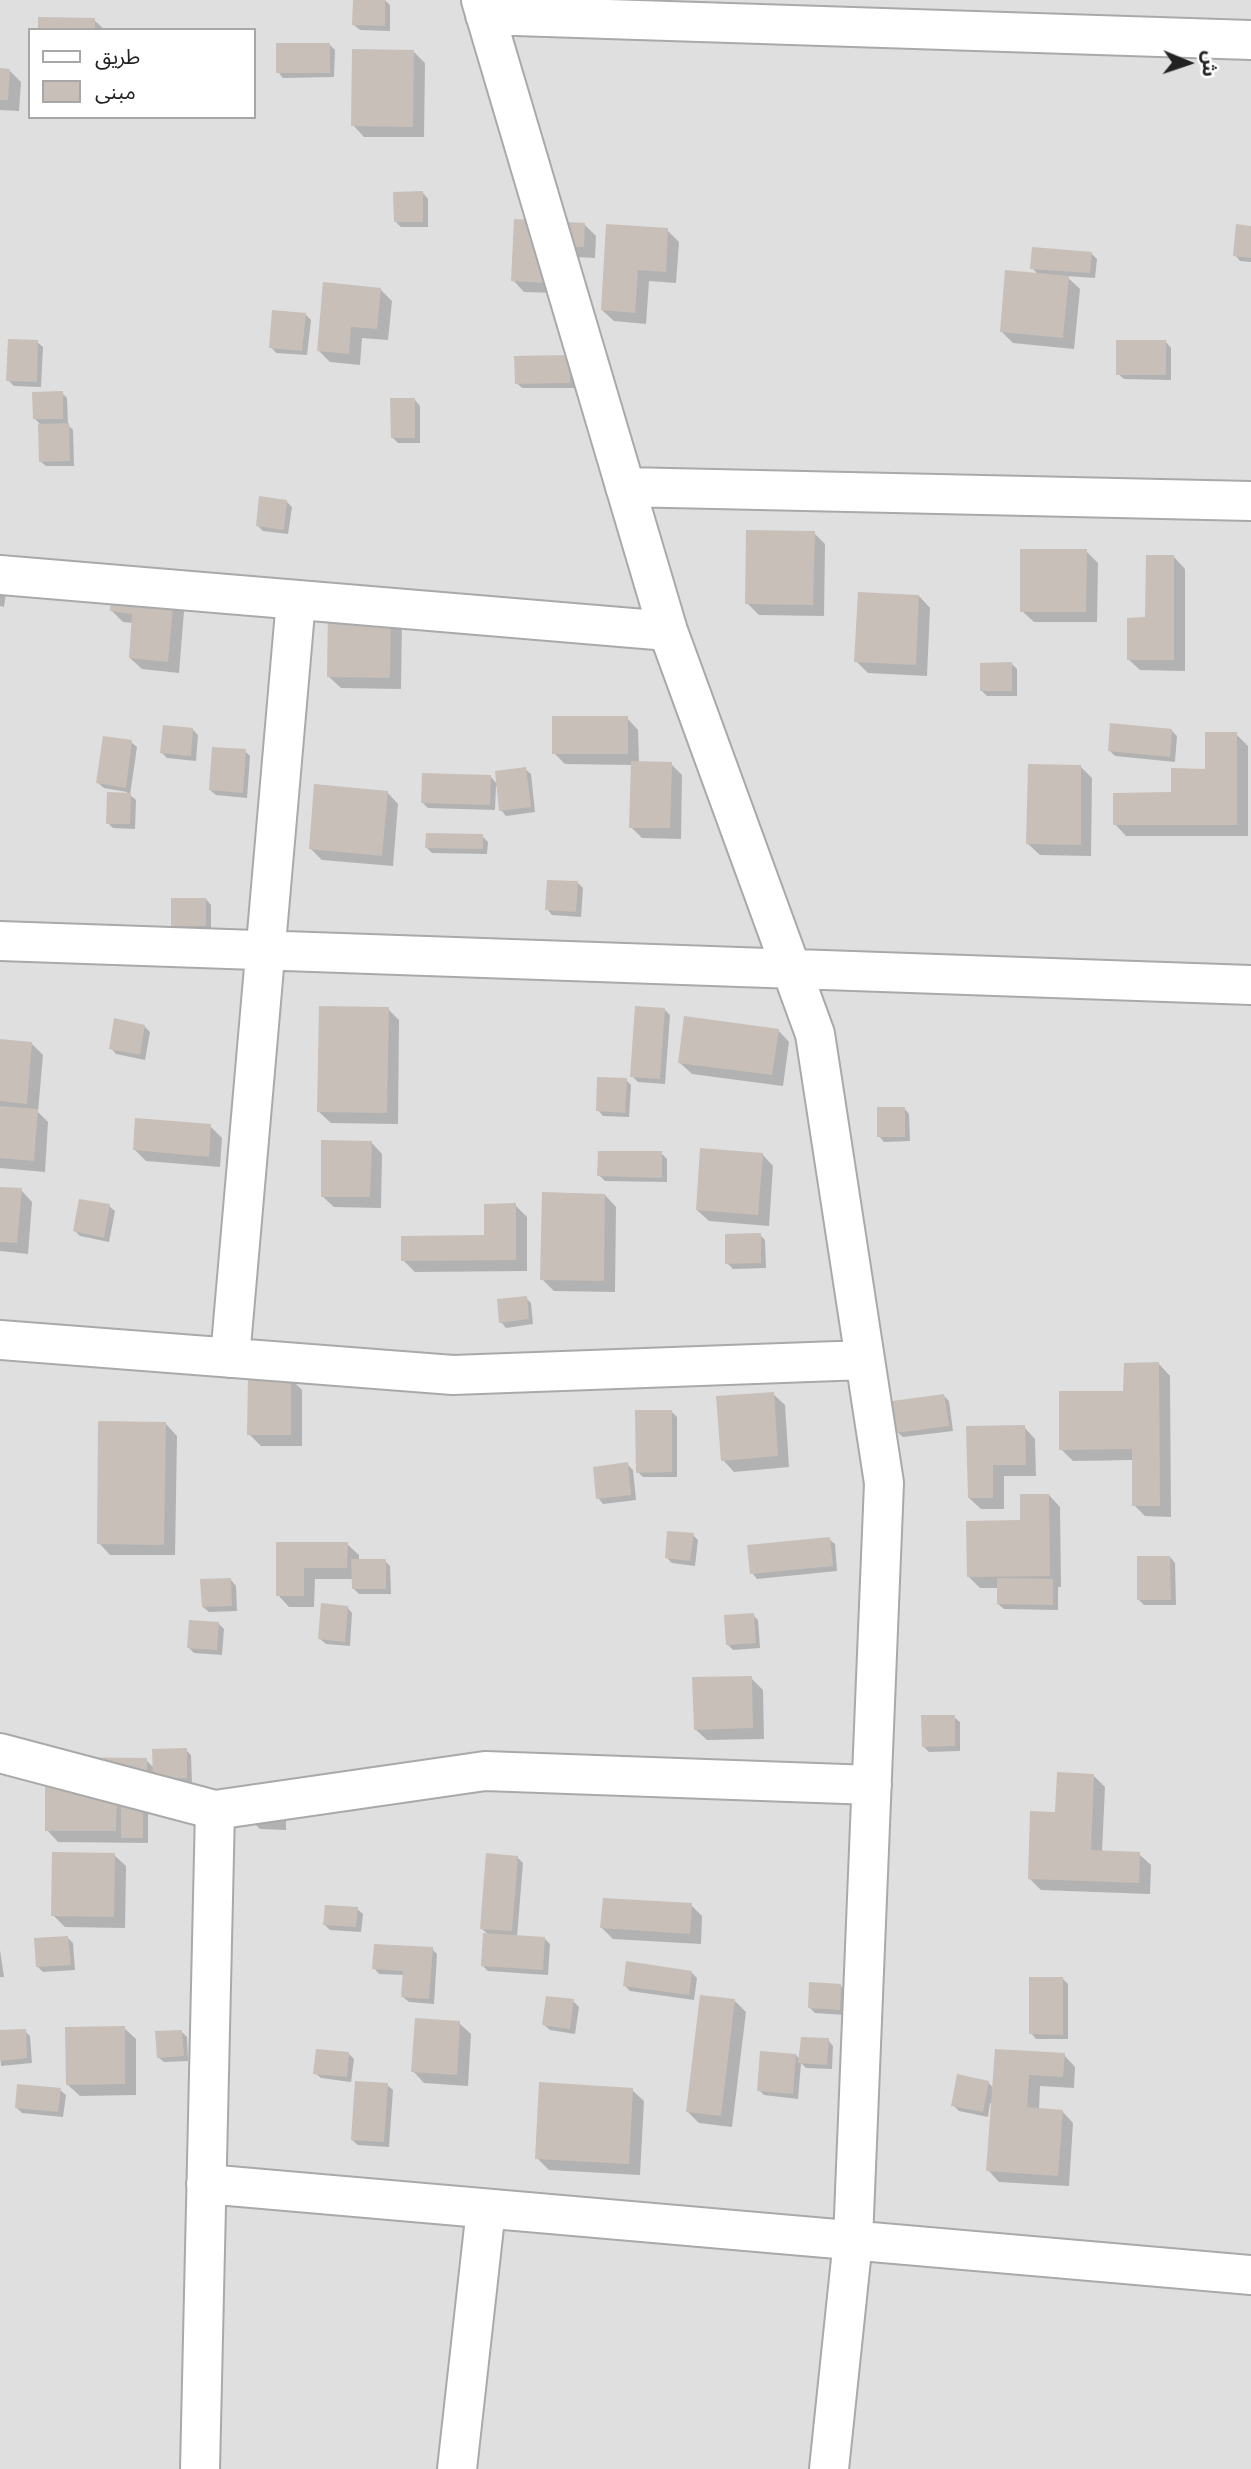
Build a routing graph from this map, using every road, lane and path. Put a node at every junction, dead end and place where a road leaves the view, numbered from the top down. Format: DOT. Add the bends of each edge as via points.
graph roads {
  1 [pos="483,7"];
  2 [pos="1251,40"];
  3 [pos="625,487"];
  4 [pos="1251,501"];
  5 [pos="0,575"];
  6 [pos="296,600"];
  7 [pos="668,631"];
  8 [pos="0,941"];
  9 [pos="266,950"];
  10 [pos="792,968"];
  11 [pos="1251,985"];
  12 [pos="0,1340"];
  13 [pos="230,1358"];
  14 [pos="865,1360"];
  15 [pos="0,1753"];
  16 [pos="872,1785"];
  17 [pos="215,1810"];
  18 [pos="206,2184"];
  19 [pos="486,2209"];
  20 [pos="853,2240"];
  21 [pos="1251,2275"];
  22 [pos="200,2469"];
  23 [pos="457,2469"];
  24 [pos="830,2469"];
  1 -- 2 [label="street"];
  1 -- 3 [label="street"];
  3 -- 4 [label="street"];
  3 -- 7 [label="street"];
  5 -- 6 [label="street"];
  6 -- 7 [label="street"];
  6 -- 9 [label="street"];
  7 -- 10 [label="street"];
  8 -- 9 [label="street"];
  9 -- 10 [label="street"];
  9 -- 13 [label="street"];
  10 -- 11 [label="street"];
  10 -- 14 [label="street" via="815,1034"];
  12 -- 13 [label="street"];
  13 -- 14 [label="street" via="453,1375"];
  14 -- 16 [label="street" via="884,1483"];
  15 -- 17 [label="street"];
  16 -- 17 [label="street" via="485,1771"];
  16 -- 20 [label="street"];
  17 -- 18 [label="street"];
  18 -- 19 [label="street"];
  18 -- 22 [label="street"];
  19 -- 20 [label="street"];
  19 -- 23 [label="street"];
  20 -- 21 [label="street"];
  20 -- 24 [label="street"];
}
